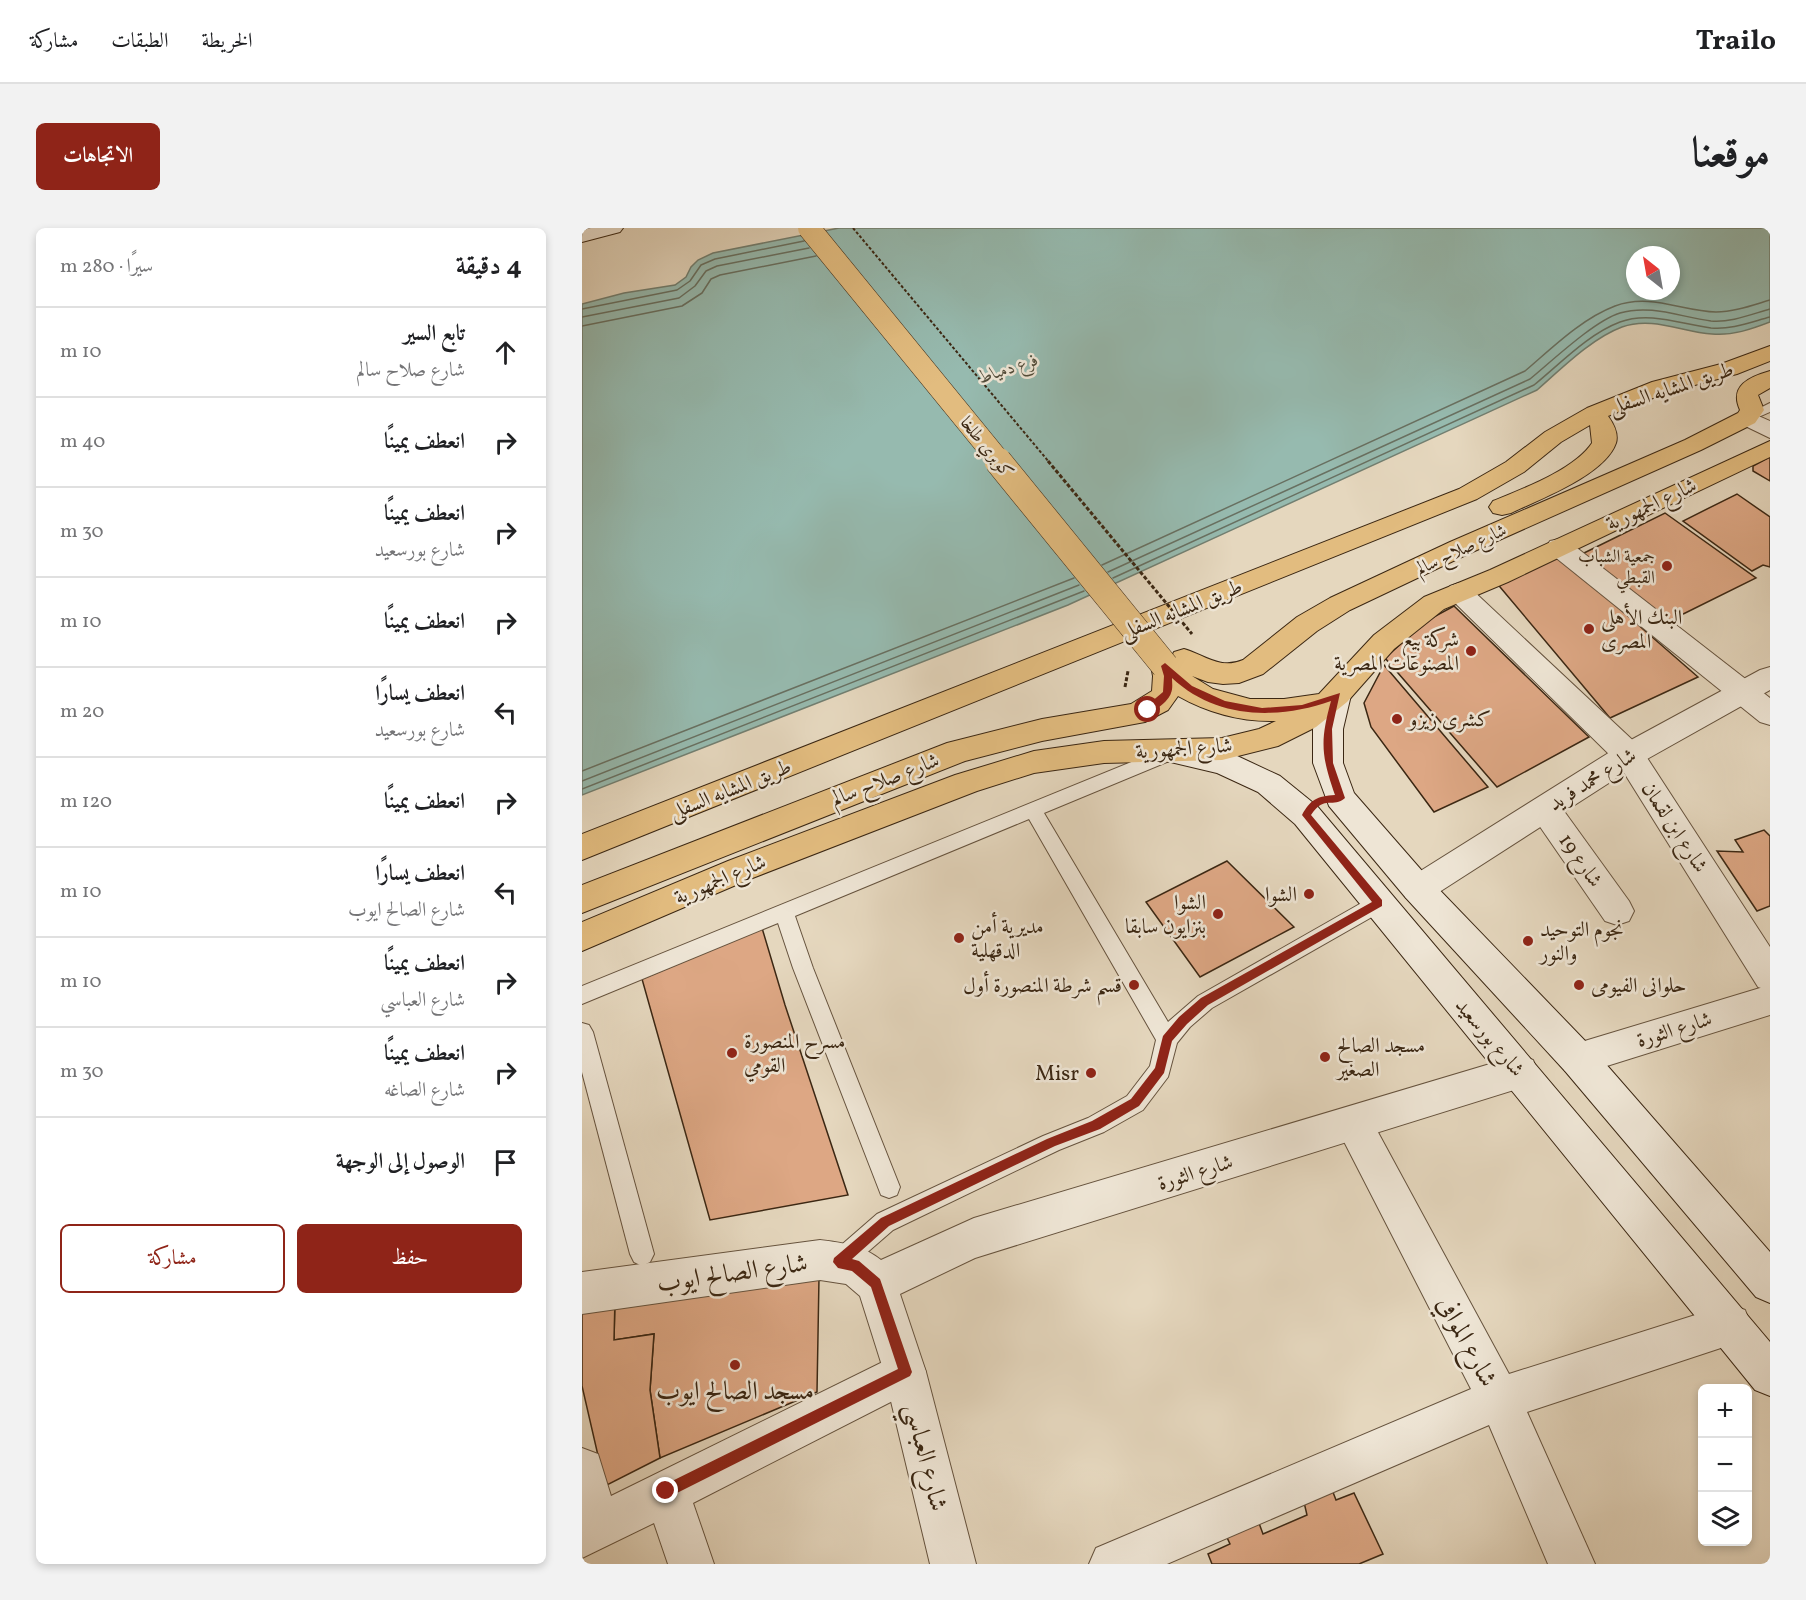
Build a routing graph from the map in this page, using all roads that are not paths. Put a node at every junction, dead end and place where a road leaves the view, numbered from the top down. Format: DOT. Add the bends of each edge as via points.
graph roads {
  1 [pos="613,228"];
  2 [pos="809,228"];
  3 [pos="836,228"];
  4 [pos="582,236"];
  5 [pos="1770,353"];
  6 [pos="1770,378"];
  7 [pos="1770,407"];
  8 [pos="1595,413"];
  9 [pos="1747,418"];
  10 [pos="1770,431"];
  11 [pos="1770,448"];
  12 [pos="1559,548"];
  13 [pos="1388,583"];
  14 [pos="1459,592"];
  15 [pos="1174,663"];
  16 [pos="1770,676"];
  17 [pos="1740,692"];
  18 [pos="1337,695"];
  19 [pos="1770,714"];
  20 [pos="1173,753"];
  21 [pos="1629,755"];
  22 [pos="1340,798"];
  23 [pos="1545,808"];
  24 [pos="1033,810"];
  25 [pos="1306,815"];
  26 [pos="582,848"];
  27 [pos="1418,889"];
  28 [pos="582,899"];
  29 [pos="1379,903"];
  30 [pos="1617,911"];
  31 [pos="784,912"];
  32 [pos="582,937"];
  33 [pos="1770,976"];
  34 [pos="582,995"];
  35 [pos="1770,1000"];
  36 [pos="582,1032"];
  37 [pos="1167,1039"];
  38 [pos="1578,1059"];
  39 [pos="1520,1072"];
  40 [pos="1354,1124"];
  41 [pos="890,1187"];
  42 [pos="642,1254"];
  43 [pos="838,1262"];
  44 [pos="876,1283"];
  45 [pos="1770,1283"];
  46 [pos="582,1293"];
  47 [pos="1730,1325"];
  48 [pos="905,1372"];
  49 [pos="1770,1375"];
  50 [pos="1499,1399"];
  51 [pos="582,1470"];
  52 [pos="666,1491"];
  53 [pos="589,1532"];
  54 [pos="691,1564"];
  55 [pos="953,1564"];
  56 [pos="1112,1564"];
  57 [pos="1572,1564"];
  1 -- 4 [label="street"];
  2 -- 15 [label="main road, كوبري طلخا, bridge"];
  3 -- 15 [label="main road, كوبري طلخا"];
  5 -- 8 [label="main road, طريق المشايه السفلى" via="1730,369 1660,387"];
  6 -- 9 [label="main road" via="1747,392 1752,410"];
  7 -- 9 [label="lane"];
  8 -- 13 [label="main road" via="1605,430 1595,457 1441,537 1408,561"];
  8 -- 26 [label="main road, طريق المشايه السفلى" via="1468,494"];
  9 -- 10 [label="street"];
  9 -- 13 [label="main road, شارع صلاح سالم"];
  11 -- 12 [label="main road, شارع الجمهورية"];
  12 -- 14 [label="main road, شارع الجمهورية"];
  12 -- 17 [label="street"];
  13 -- 15 [label="main road, شارع صلاح سالم" via="1307,624 1252,668 1223,674"];
  14 -- 18 [label="main road, شارع الجمهورية" via="1434,603 1384,642"];
  14 -- 21 [label="street, شارع ابن لقمان"];
  15 -- 18 [label="main road" via="1189,688 1223,704 1262,711 1302,708"];
  15 -- 28 [label="main road, شارع صلاح سالم" via="1167,693 1148,710 958,751"];
  16 -- 17 [label="street, شارع محمد فريد"];
  17 -- 19 [label="street"];
  17 -- 21 [label="street, شارع محمد فريد"];
  18 -- 20 [label="main road, شارع الجمهورية" via="1306,719 1267,738 1222,749"];
  18 -- 22 [label="street" via="1328,729 1328,763"];
  20 -- 24 [label="lane"];
  20 -- 25 [label="street, شارع بورسعيد" via="1224,763 1269,784"];
  20 -- 32 [label="main road, شارع الجمهورية" via="1092,754 1034,762 966,783 739,870"];
  21 -- 23 [label="street, شارع محمد فريد"];
  21 -- 33 [label="street, شارع ابن لقمان"];
  22 -- 25 [label="street" via="1322,799"];
  22 -- 27 [label="street"];
  23 -- 27 [label="street, شارع محمد فريد"];
  23 -- 30 [label="street, شارع 19"];
  24 -- 31 [label="lane"];
  24 -- 37 [label="lane"];
  25 -- 29 [label="street, شارع بورسعيد"];
  27 -- 38 [label="street"];
  29 -- 37 [label="lane" via="1205,1002"];
  29 -- 39 [label="street, شارع بورسعيد"];
  31 -- 34 [label="lane"];
  31 -- 41 [label="lane" via="802,968"];
  35 -- 38 [label="street, شارع الثورة"];
  36 -- 42 [label="lane"];
  37 -- 43 [label="lane" via="1160,1070 1135,1103 1096,1125 885,1222"];
  38 -- 45 [label="street"];
  39 -- 40 [label="street, شارع الثورة"];
  39 -- 47 [label="street, شارع بورسعيد"];
  40 -- 44 [label="street, شارع الثورة" via="974,1238"];
  40 -- 50 [label="street, شارع الموافي"];
  43 -- 44 [label="street, شارع الصالح ايوب" via="855,1265"];
  43 -- 46 [label="street, شارع الصالح ايوب" via="820,1260"];
  44 -- 48 [label="street, شارع العباسي"];
  47 -- 49 [label="street, شارع بورسعيد"];
  47 -- 50 [label="street"];
  48 -- 52 [label="street"];
  48 -- 55 [label="street, شارع العباسي"];
  50 -- 56 [label="street"];
  50 -- 57 [label="street, شارع الموافي"];
  51 -- 53 [label="street"];
  52 -- 53 [label="street"];
  52 -- 54 [label="street"];
}
